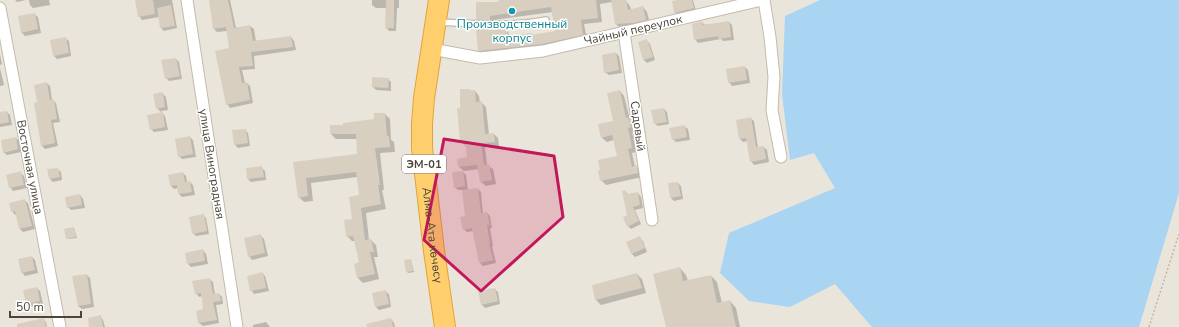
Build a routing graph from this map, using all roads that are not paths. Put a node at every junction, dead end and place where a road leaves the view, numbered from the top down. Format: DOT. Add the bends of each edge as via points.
graph roads {
  1 [pos="187,0"];
  2 [pos="439,0"];
  3 [pos="763,0"];
  4 [pos="0,8"];
  5 [pos="546,20"];
  6 [pos="436,22"];
  7 [pos="624,32"];
  8 [pos="432,49"];
  9 [pos="781,157"];
  10 [pos="652,220"];
  11 [pos="60,327"];
  12 [pos="237,327"];
  13 [pos="445,327"];
  1 -- 12 [label="street, улица Виноградная"];
  2 -- 6 [label="highway, Алма-Ата көчөсү / ЭМ-01"];
  3 -- 7 [label="street, Чайный переулок"];
  3 -- 9 [label="street" via="774,77 772,110"];
  4 -- 11 [label="street, Восточная улица"];
  5 -- 6 [label="lane" via="498,25"];
  6 -- 8 [label="highway, Алма-Ата көчөсү / ЭМ-01"];
  7 -- 8 [label="street, Чайный переулок" via="543,51 480,58"];
  7 -- 10 [label="street, Садовый"];
  8 -- 13 [label="highway, Алма-Ата көчөсү / ЭМ-01" via="424,98 422,148"];
}
